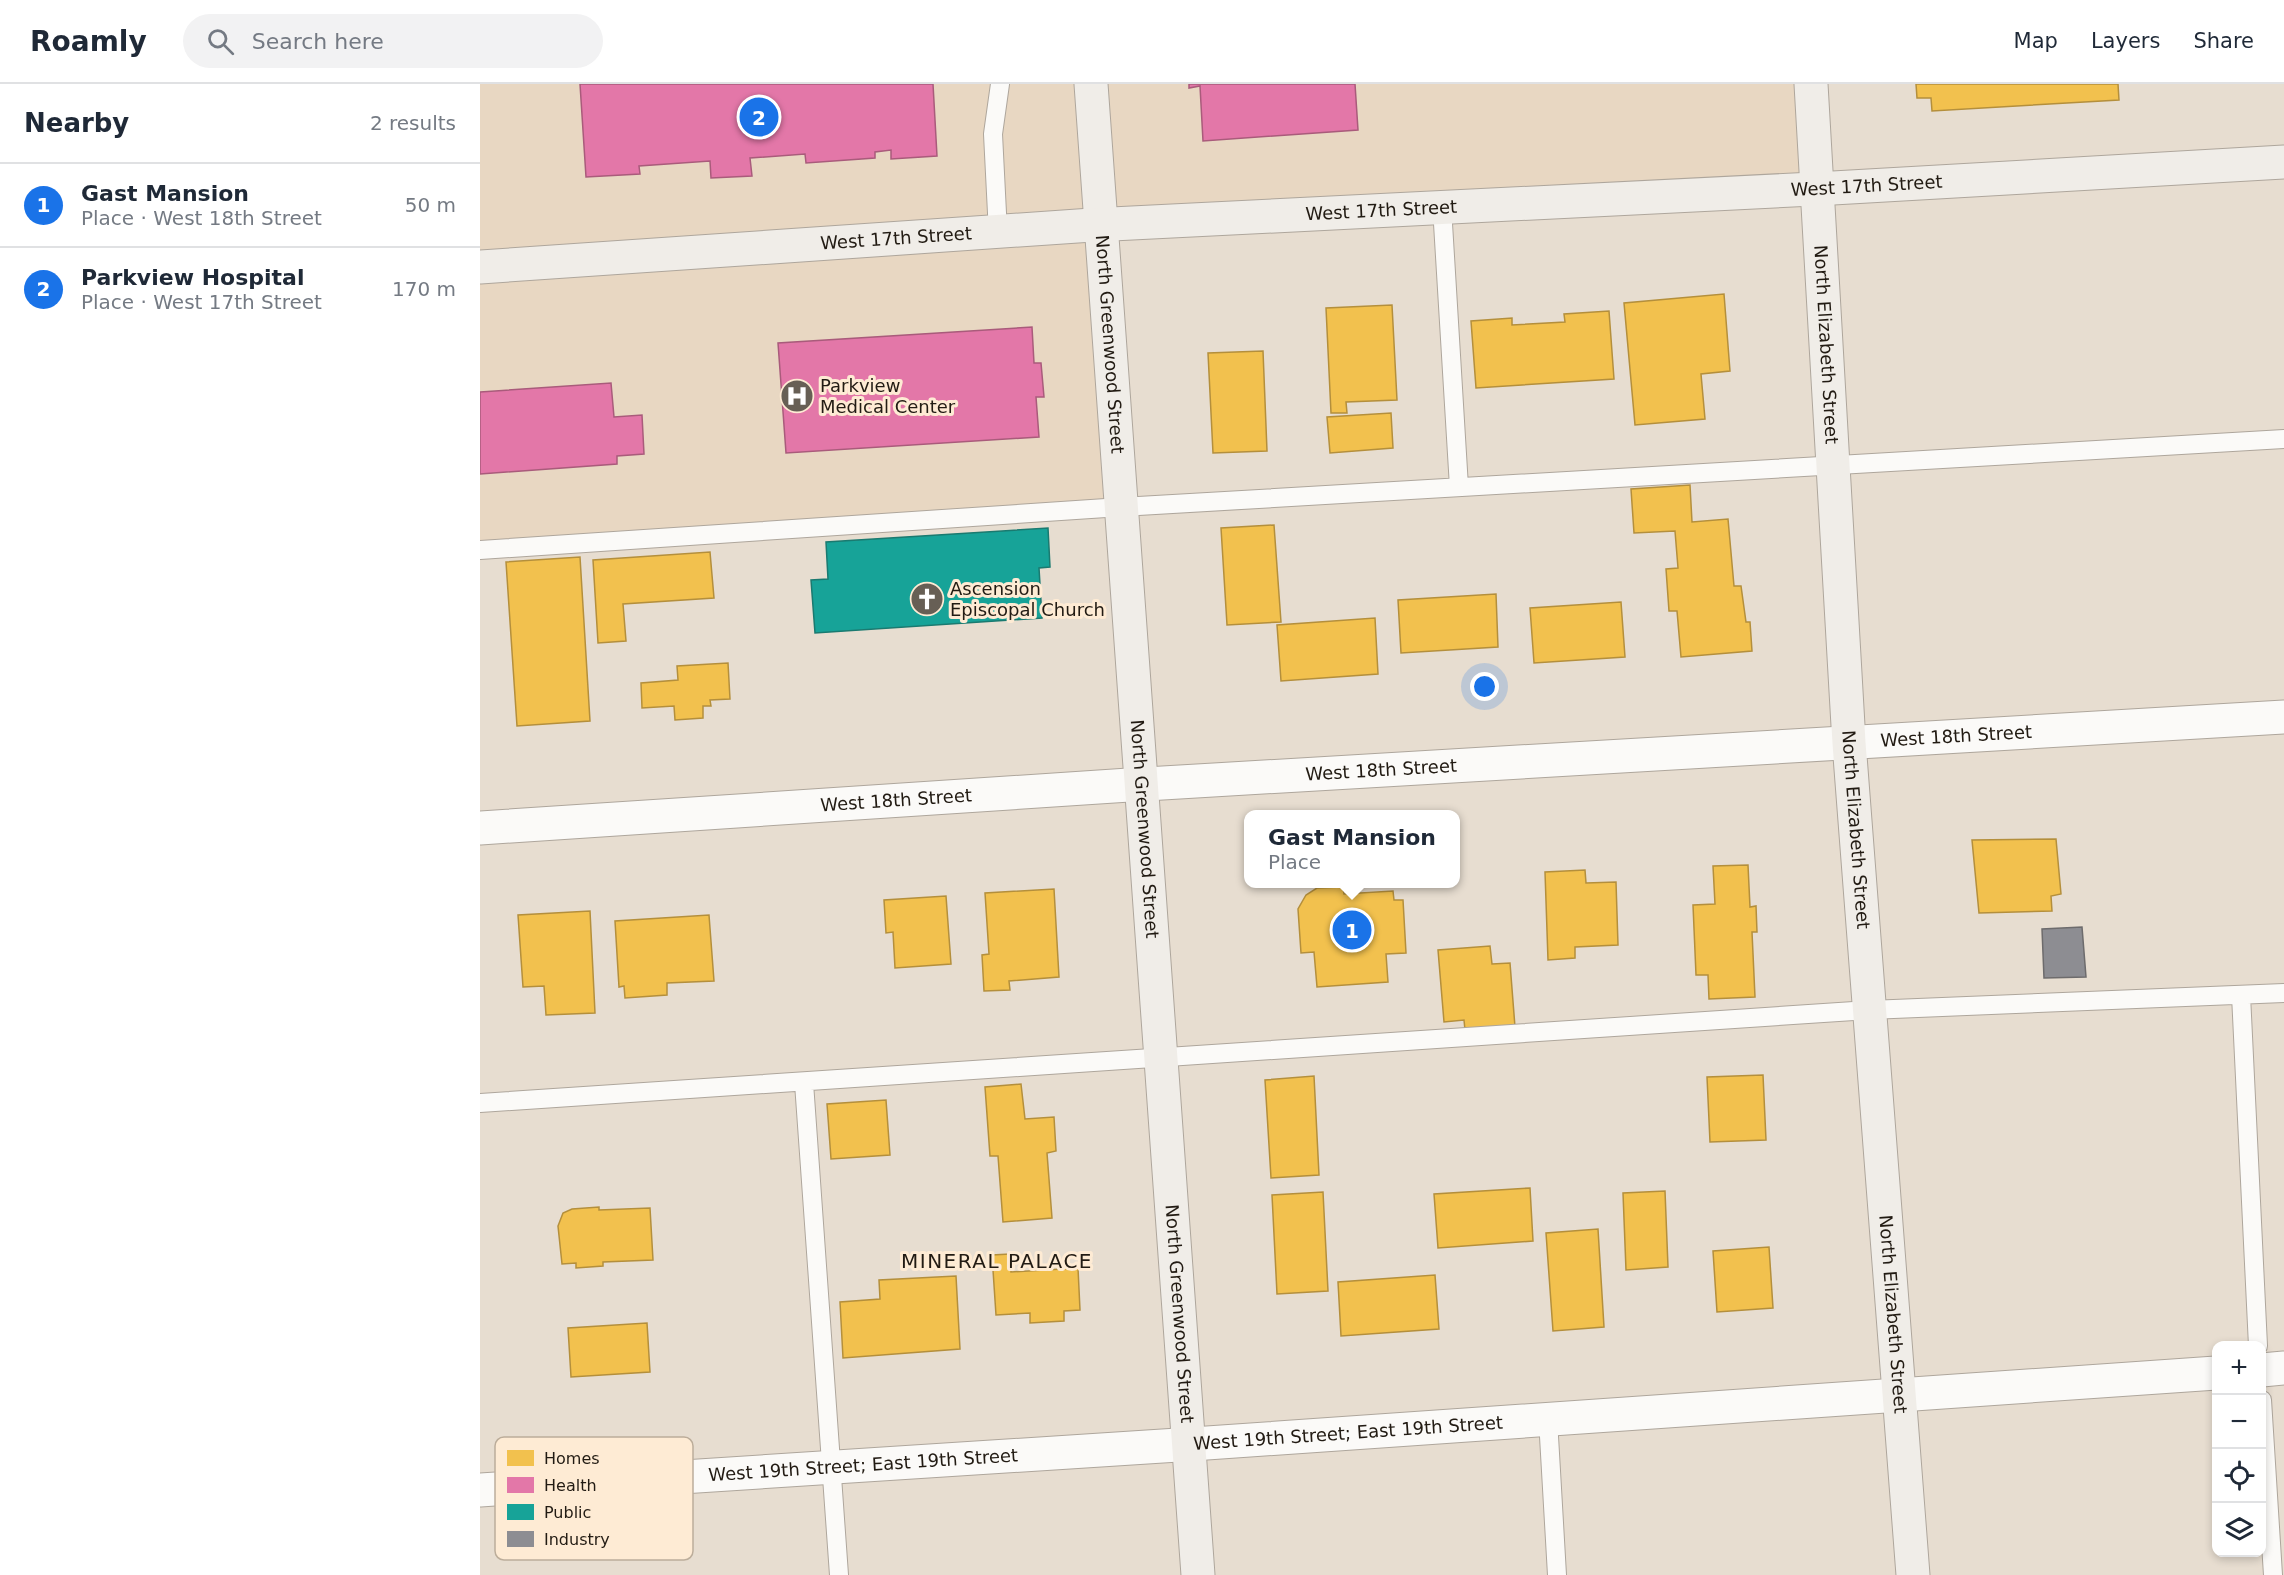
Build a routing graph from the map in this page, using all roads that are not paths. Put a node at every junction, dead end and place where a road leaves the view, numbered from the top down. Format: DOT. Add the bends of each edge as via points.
graph roads {
  1 [pos="1000,84"];
  2 [pos="1091,84"];
  3 [pos="1811,84"];
  4 [pos="2284,162"];
  5 [pos="1818,189"];
  6 [pos="1442,207"];
  7 [pos="1101,225"];
  8 [pos="998,233"];
  9 [pos="480,267"];
  10 [pos="2284,439"];
  11 [pos="1834,466"];
  12 [pos="1459,487"];
  13 [pos="1121,507"];
  14 [pos="480,550"];
  15 [pos="2284,717"];
  16 [pos="1849,743"];
  17 [pos="1142,785"];
  18 [pos="480,828"];
  19 [pos="2284,993"];
  20 [pos="2241,994"];
  21 [pos="1869,1010"];
  22 [pos="1161,1058"];
  23 [pos="804,1083"];
  24 [pos="480,1103"];
  25 [pos="2258,1341"];
  26 [pos="2284,1368"];
  27 [pos="2266,1370"];
  28 [pos="2212,1373"];
  29 [pos="1901,1395"];
  30 [pos="1548,1419"];
  31 [pos="1189,1444"];
  32 [pos="2265,1449"];
  33 [pos="832,1466"];
  34 [pos="693,1475"];
  35 [pos="495,1489"];
  36 [pos="480,1490"];
  37 [pos="839,1575"];
  38 [pos="1198,1575"];
  39 [pos="1557,1575"];
  40 [pos="1913,1575"];
  41 [pos="2273,1575"];
  1 -- 8 [label="lane" via="993,134"];
  2 -- 7 [label="main road, North Greenwood Street"];
  3 -- 5 [label="main road, North Elizabeth Street"];
  4 -- 5 [label="main road, West 17th Street"];
  5 -- 6 [label="main road, West 17th Street"];
  5 -- 11 [label="main road, North Elizabeth Street"];
  6 -- 7 [label="main road, West 17th Street"];
  6 -- 12 [label="lane"];
  7 -- 8 [label="main road, West 17th Street"];
  7 -- 13 [label="main road, North Greenwood Street"];
  8 -- 9 [label="main road, West 17th Street"];
  10 -- 11 [label="lane"];
  11 -- 12 [label="lane"];
  11 -- 16 [label="main road, North Elizabeth Street"];
  12 -- 13 [label="lane"];
  13 -- 14 [label="lane"];
  13 -- 17 [label="main road, North Greenwood Street"];
  15 -- 16 [label="street, West 18th Street"];
  16 -- 17 [label="street, West 18th Street"];
  16 -- 21 [label="main road, North Elizabeth Street"];
  17 -- 18 [label="street, West 18th Street"];
  17 -- 22 [label="main road, North Greenwood Street"];
  19 -- 20 [label="lane"];
  20 -- 21 [label="lane"];
  20 -- 25 [label="lane"];
  21 -- 22 [label="lane"];
  21 -- 29 [label="main road, North Elizabeth Street"];
  22 -- 23 [label="lane"];
  22 -- 31 [label="main road, North Greenwood Street"];
  23 -- 24 [label="lane"];
  23 -- 33 [label="lane"];
  26 -- 27 [label="street"];
  28 -- 29 [label="street, West 19th Street; East 19th Street"];
  29 -- 30 [label="street, West 19th Street; East 19th Street"];
  29 -- 40 [label="main road, North Elizabeth Street"];
  30 -- 31 [label="street, West 19th Street; East 19th Street"];
  30 -- 39 [label="lane"];
  31 -- 33 [label="street, West 19th Street; East 19th Street"];
  31 -- 38 [label="main road, North Greenwood Street"];
  32 -- 41 [label="lane"];
  33 -- 34 [label="street, West 19th Street; East 19th Street"];
  33 -- 37 [label="lane"];
  35 -- 36 [label="street, West 19th Street; East 19th Street"];
}
